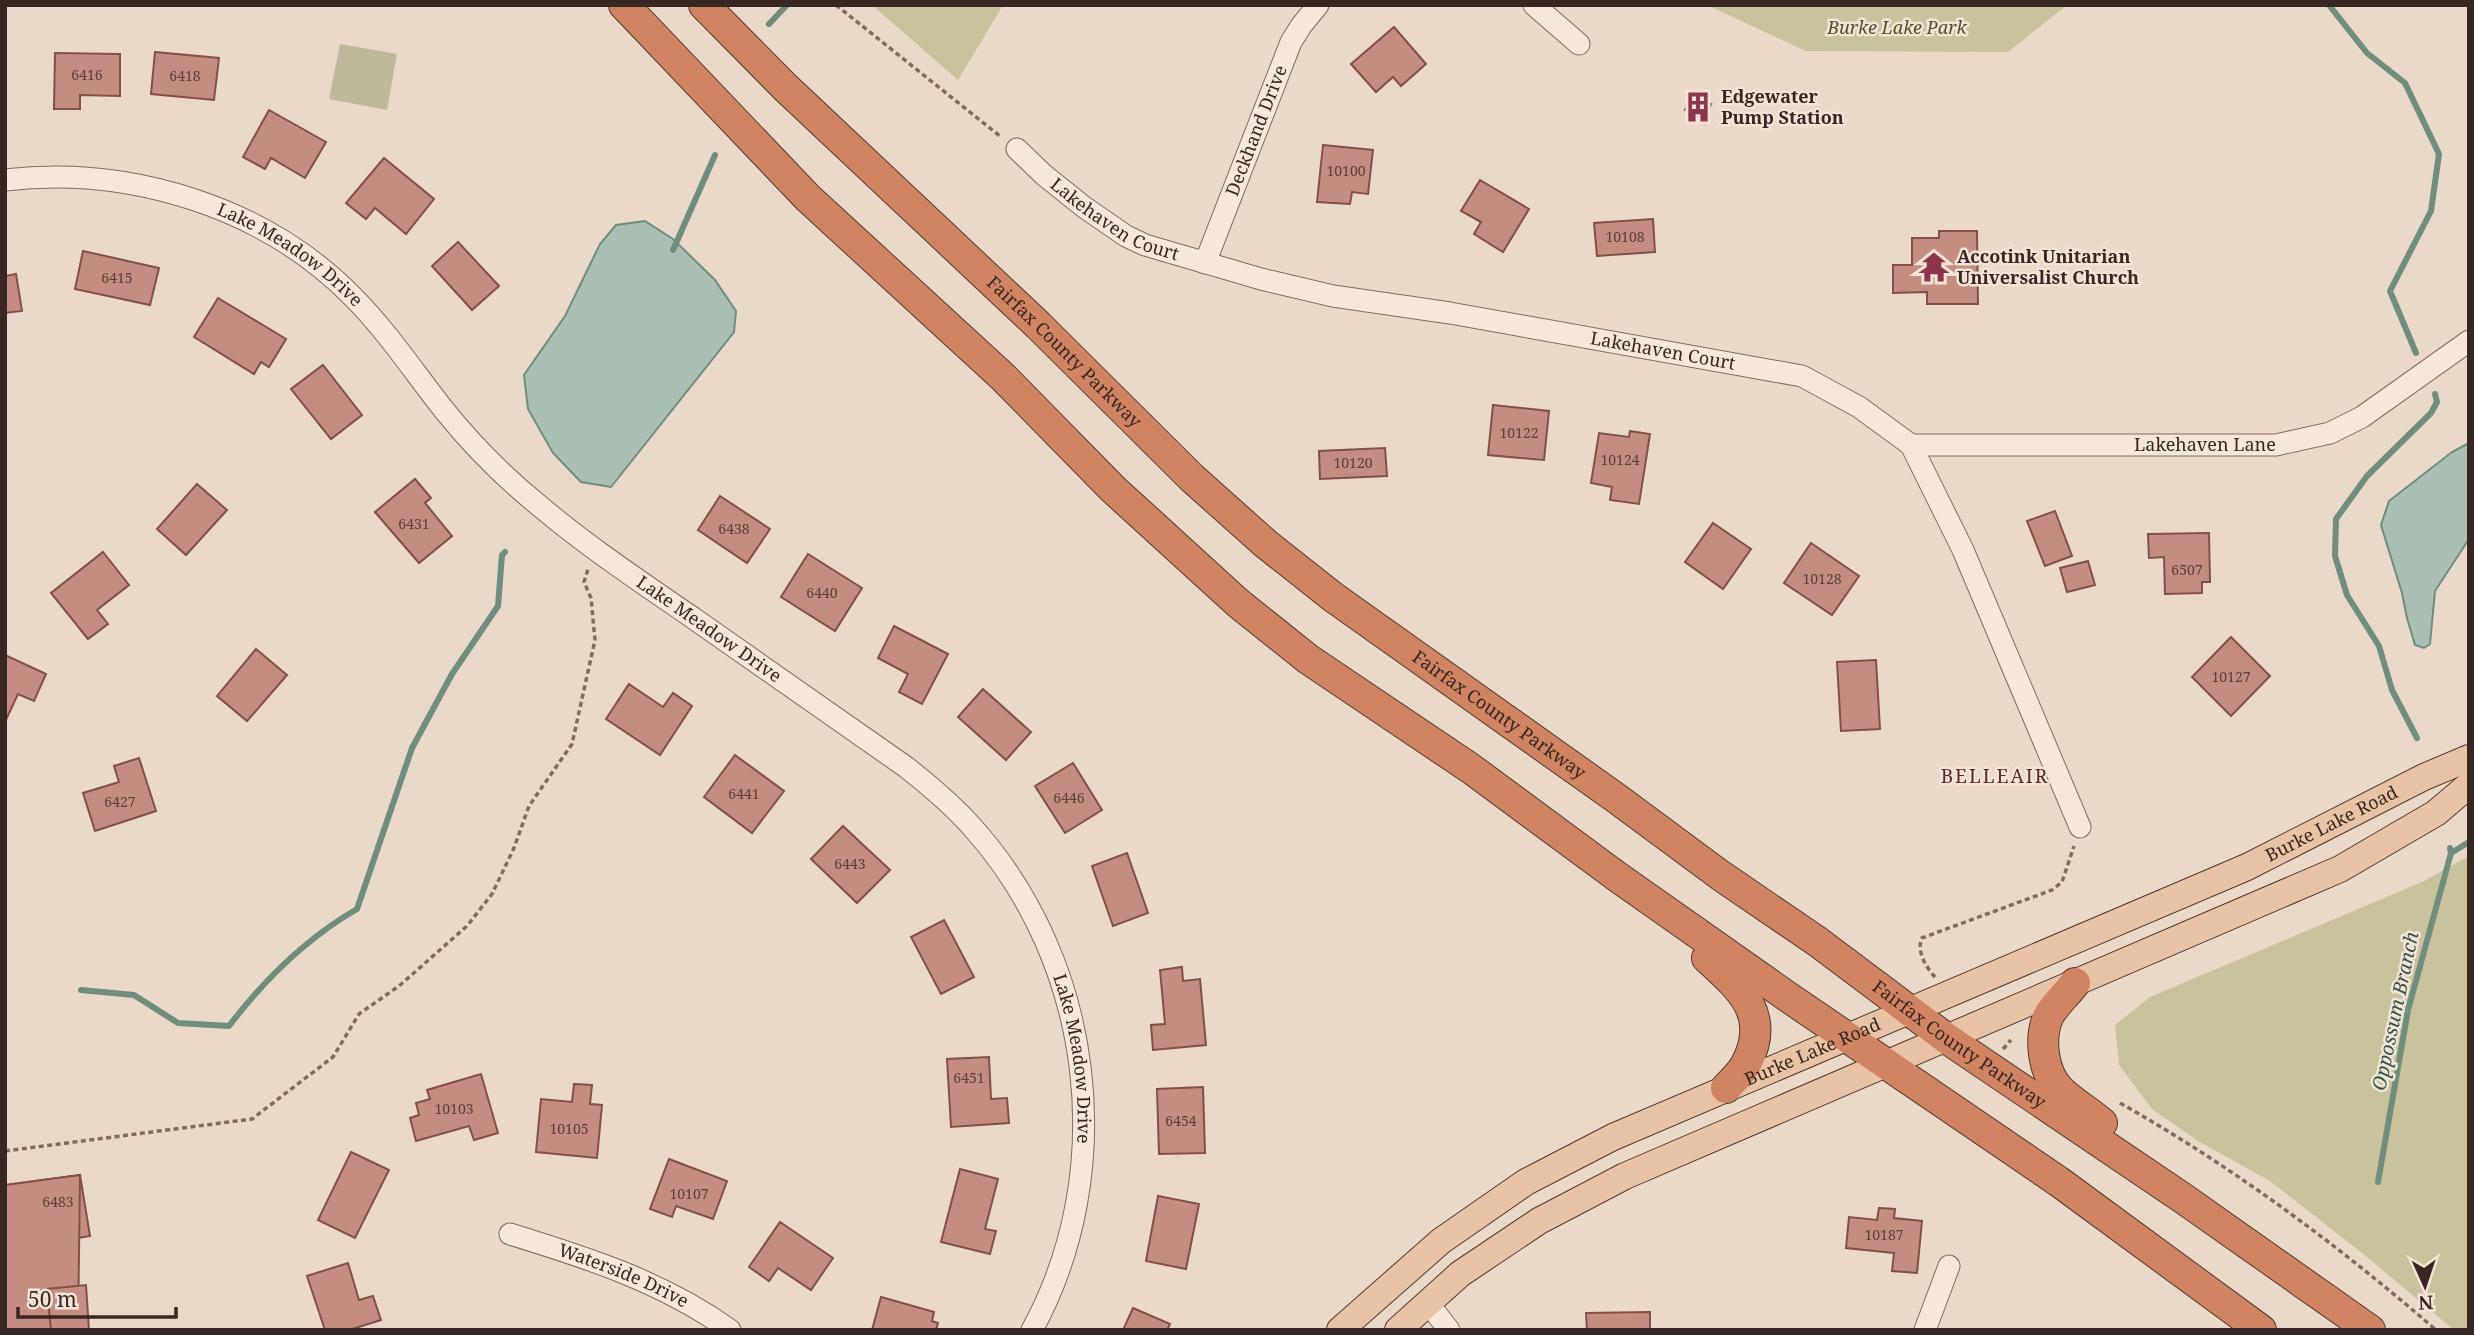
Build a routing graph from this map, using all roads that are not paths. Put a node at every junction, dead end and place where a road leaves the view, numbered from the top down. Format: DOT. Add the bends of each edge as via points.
graph roads {
  1 [pos="624,5"];
  2 [pos="704,5"];
  3 [pos="1318,5"];
  4 [pos="1534,5"];
  5 [pos="1579,44"];
  6 [pos="1017,149"];
  7 [pos="5,180"];
  8 [pos="1205,263"];
  9 [pos="2469,341"];
  10 [pos="1911,445"];
  11 [pos="2469,758"];
  12 [pos="2469,785"];
  13 [pos="2080,827"];
  14 [pos="1619,878"];
  15 [pos="2075,983"];
  16 [pos="1909,1010"];
  17 [pos="1848,1037"];
  18 [pos="1947,1038"];
  19 [pos="1888,1064"];
  20 [pos="1726,1088"];
  21 [pos="2184,1199"];
  22 [pos="510,1234"];
  23 [pos="1949,1266"];
  24 [pos="1428,1303"];
  25 [pos="730,1330"];
  26 [pos="1032,1330"];
  27 [pos="1340,1330"];
  28 [pos="1398,1330"];
  29 [pos="1449,1330"];
  30 [pos="1925,1330"];
  31 [pos="2261,1330"];
  32 [pos="2370,1330"];
  1 -- 14 [label="highway" via="808,198 1003,377 1200,571 1308,659 1470,768"];
  2 -- 16 [label="highway, Fairfax County Parkway" via="1192,478 1266,544"];
  3 -- 8 [label="street, Deckhand Drive" via="1291,42"];
  4 -- 5 [label="street"];
  6 -- 8 [label="street, Lakehaven Court" via="1084,207 1126,236"];
  7 -- 26 [label="street, Lake Meadow Drive" via="58,177 132,183 199,201 237,217 309,259 353,297 476,446 540,507 906,767 973,828 1029,906 1051,953 1074,1027 1084,1100 1081,1174 1074,1213 1055,1281"];
  8 -- 10 [label="street, Lakehaven Court" via="1333,296 1802,376 1859,407"];
  9 -- 10 [label="street, Lakehaven Lane" via="2362,417 2298,442"];
  10 -- 13 [label="street, Lakehaven Court" via="1963,550"];
  11 -- 16 [label="main road, Burke Lake Road" via="2247,867"];
  12 -- 15 [label="main road" via="2436,813 2340,869"];
  14 -- 17 [label="highway"];
  14 -- 20 [label="highway" via="1745,994 1755,1016 1754,1041 1747,1064"];
  15 -- 18 [label="main road"];
  15 -- 21 [label="highway" via="2049,1016 2043,1040 2050,1075 2059,1089"];
  16 -- 17 [label="main road, Burke Lake Road"];
  16 -- 18 [label="highway, Fairfax County Parkway"];
  17 -- 19 [label="highway"];
  17 -- 20 [label="main road, Burke Lake Road"];
  18 -- 19 [label="main road"];
  18 -- 21 [label="highway, Fairfax County Parkway"];
  19 -- 24 [label="main road" via="1625,1175 1539,1221 1460,1275"];
  19 -- 31 [label="highway"];
  20 -- 27 [label="main road, Burke Lake Road" via="1613,1137 1526,1182 1441,1241"];
  21 -- 32 [label="highway, Fairfax County Parkway"];
  22 -- 25 [label="street, Waterside Drive" via="624,1272"];
  23 -- 30 [label="street"];
  24 -- 28 [label="main road"];
  24 -- 29 [label="street"];
}
